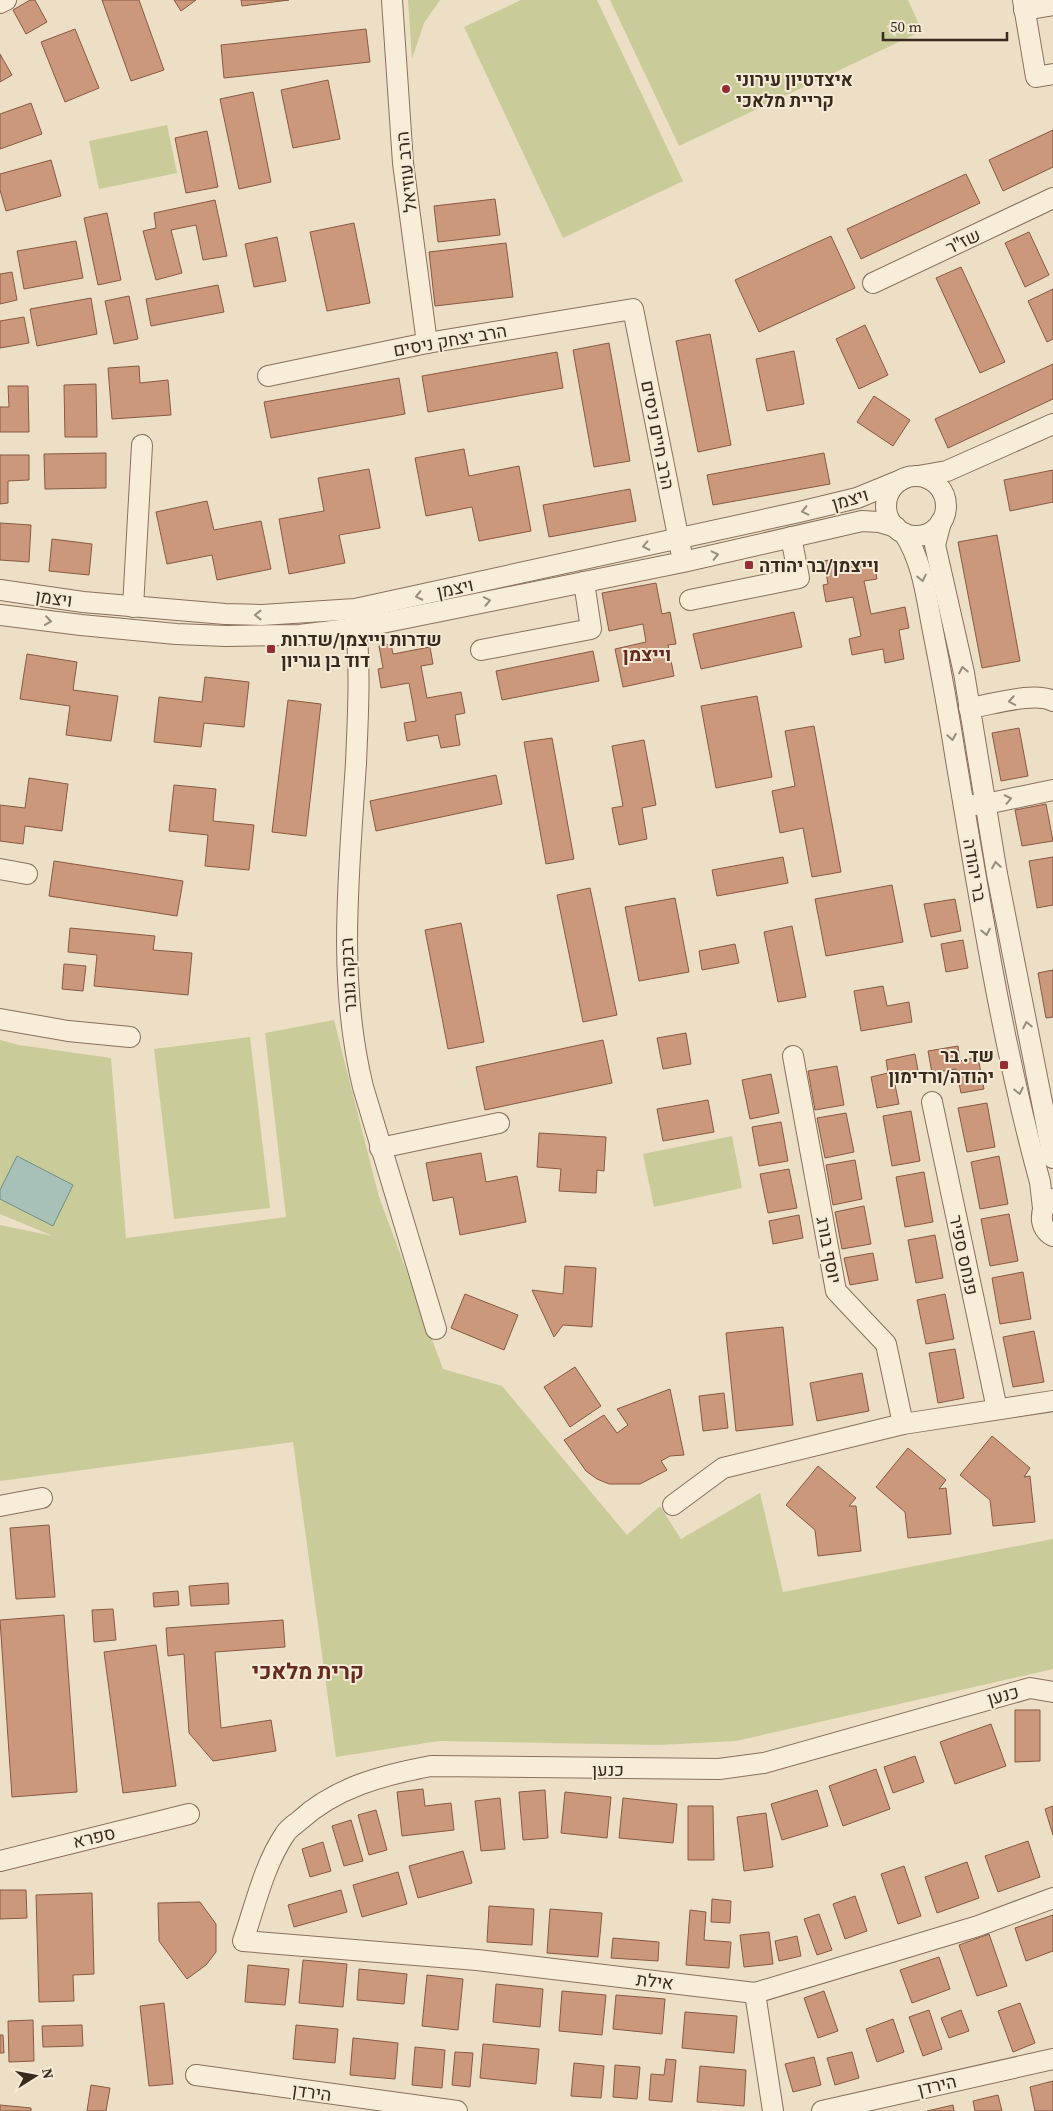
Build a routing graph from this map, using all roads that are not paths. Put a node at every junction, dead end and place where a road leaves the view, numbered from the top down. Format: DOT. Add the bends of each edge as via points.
graph roads {
  1 [pos="6,0"];
  2 [pos="392,0"];
  3 [pos="0,3"];
  4 [pos="1024,5"];
  5 [pos="1053,5"];
  6 [pos="1053,74"];
  7 [pos="1053,198"];
  8 [pos="873,283"];
  9 [pos="633,309"];
  10 [pos="427,343"];
  11 [pos="268,376"];
  12 [pos="1053,424"];
  13 [pos="142,445"];
  14 [pos="989,454"];
  15 [pos="906,478"];
  16 [pos="946,501"];
  17 [pos="941,522"];
  18 [pos="900,530"];
  19 [pos="791,537"];
  20 [pos="678,539"];
  21 [pos="683,562"];
  22 [pos="584,582"];
  23 [pos="0,590"];
  24 [pos="690,600"];
  25 [pos="133,607"];
  26 [pos="0,614"];
  27 [pos="356,618"];
  28 [pos="481,650"];
  29 [pos="1053,701"];
  30 [pos="970,708"];
  31 [pos="1053,790"];
  32 [pos="963,803"];
  33 [pos="986,804"];
  34 [pos="0,869"];
  35 [pos="27,874"];
  36 [pos="0,1019"];
  37 [pos="130,1037"];
  38 [pos="793,1056"];
  39 [pos="932,1102"];
  40 [pos="499,1123"];
  41 [pos="380,1148"];
  42 [pos="1053,1158"];
  43 [pos="1048,1203"];
  44 [pos="1052,1239"];
  45 [pos="436,1329"];
  46 [pos="1053,1401"];
  47 [pos="997,1409"];
  48 [pos="903,1424"];
  49 [pos="42,1498"];
  50 [pos="673,1505"];
  51 [pos="0,1506"];
  52 [pos="1053,1692"];
  53 [pos="189,1814"];
  54 [pos="0,1861"];
  55 [pos="1053,1898"];
  56 [pos="243,1941"];
  57 [pos="755,1993"];
  58 [pos="1053,2059"];
  59 [pos="196,2075"];
  60 [pos="457,2111"];
  61 [pos="773,2111"];
  62 [pos="822,2111"];
  1 -- 3 [label="street"];
  2 -- 10 [label="street, הרב עוזיאל" via="403,163"];
  4 -- 5 [label="street"];
  4 -- 6 [label="street" via="1036,76"];
  7 -- 8 [label="street, שז\"ר"];
  9 -- 10 [label="street, הרב יצחק ניסים"];
  9 -- 20 [label="street, הרב חיים ניסים"];
  10 -- 11 [label="street, הרב יצחק ניסים"];
  12 -- 14 [label="street, ויצמן"];
  13 -- 25 [label="street"];
  14 -- 15 [label="street, ויצמן" via="947,471"];
  14 -- 16 [label="street, ויצמן" via="956,482"];
  15 -- 16 [label="street" via="926,478 935,483"];
  15 -- 18 [label="street" via="893,487 888,496 889,519"];
  15 -- 20 [label="street, ויצמן, one-way" via="856,498"];
  16 -- 17 [label="street"];
  17 -- 18 [label="street" via="925,534 914,536"];
  30 -- 17 [label="street, בר יהודה, one-way" via="935,545"];
  18 -- 19 [label="street, ויצמן" via="879,522 862,521"];
  18 -- 32 [label="street, בר יהודה, one-way" via="914,548 921,572"];
  21 -- 19 [label="street, ויצמן, one-way"];
  19 -- 24 [label="street" via="799,578"];
  20 -- 21 [label="street, הרב חיים ניסים"];
  20 -- 27 [label="street, ויצמן, one-way"];
  21 -- 22 [label="street, ויצמן"];
  27 -- 22 [label="street, ויצמן, one-way"];
  22 -- 28 [label="street" via="591,629"];
  23 -- 25 [label="street, ויצמן"];
  27 -- 25 [label="street, ויצמן, one-way"];
  26 -- 27 [label="street, ויצמן, one-way" via="122,630 226,636 299,635"];
  27 -- 41 [label="street, רבקה גובר" via="361,673 346,972 354,1052"];
  29 -- 30 [label="street, one-way" via="1046,697 1030,698"];
  30 -- 33 [label="street, בר יהודה"];
  33 -- 31 [label="street, one-way"];
  32 -- 33 [label="street"];
  32 -- 43 [label="street, בר יהודה, one-way" via="1003,1018 1040,1182"];
  42 -- 33 [label="street, בר יהודה, one-way"];
  34 -- 35 [label="street"];
  36 -- 37 [label="street" via="68,1031"];
  38 -- 48 [label="street, יוסף בורג" via="836,1291 886,1344"];
  39 -- 47 [label="street, פנחס ספיר"];
  40 -- 41 [label="street"];
  41 -- 45 [label="street, רבקה גובר"];
  43 -- 44 [label="street, בר יהודה" via="1042,1222"];
  46 -- 47 [label="street"];
  47 -- 48 [label="street"];
  48 -- 50 [label="street" via="723,1468"];
  49 -- 51 [label="street"];
  52 -- 56 [label="street, כנען" via="1030,1688 764,1763 718,1770 431,1766 388,1774 343,1791 312,1809 285,1833 266,1871"];
  53 -- 54 [label="street, ספרא"];
  55 -- 57 [label="street, אילת" via="978,1926"];
  56 -- 57 [label="street, אילת" via="477,1960"];
  57 -- 61 [label="street"];
  58 -- 62 [label="street, הירדן"];
  59 -- 60 [label="street, הירדן"];
}
